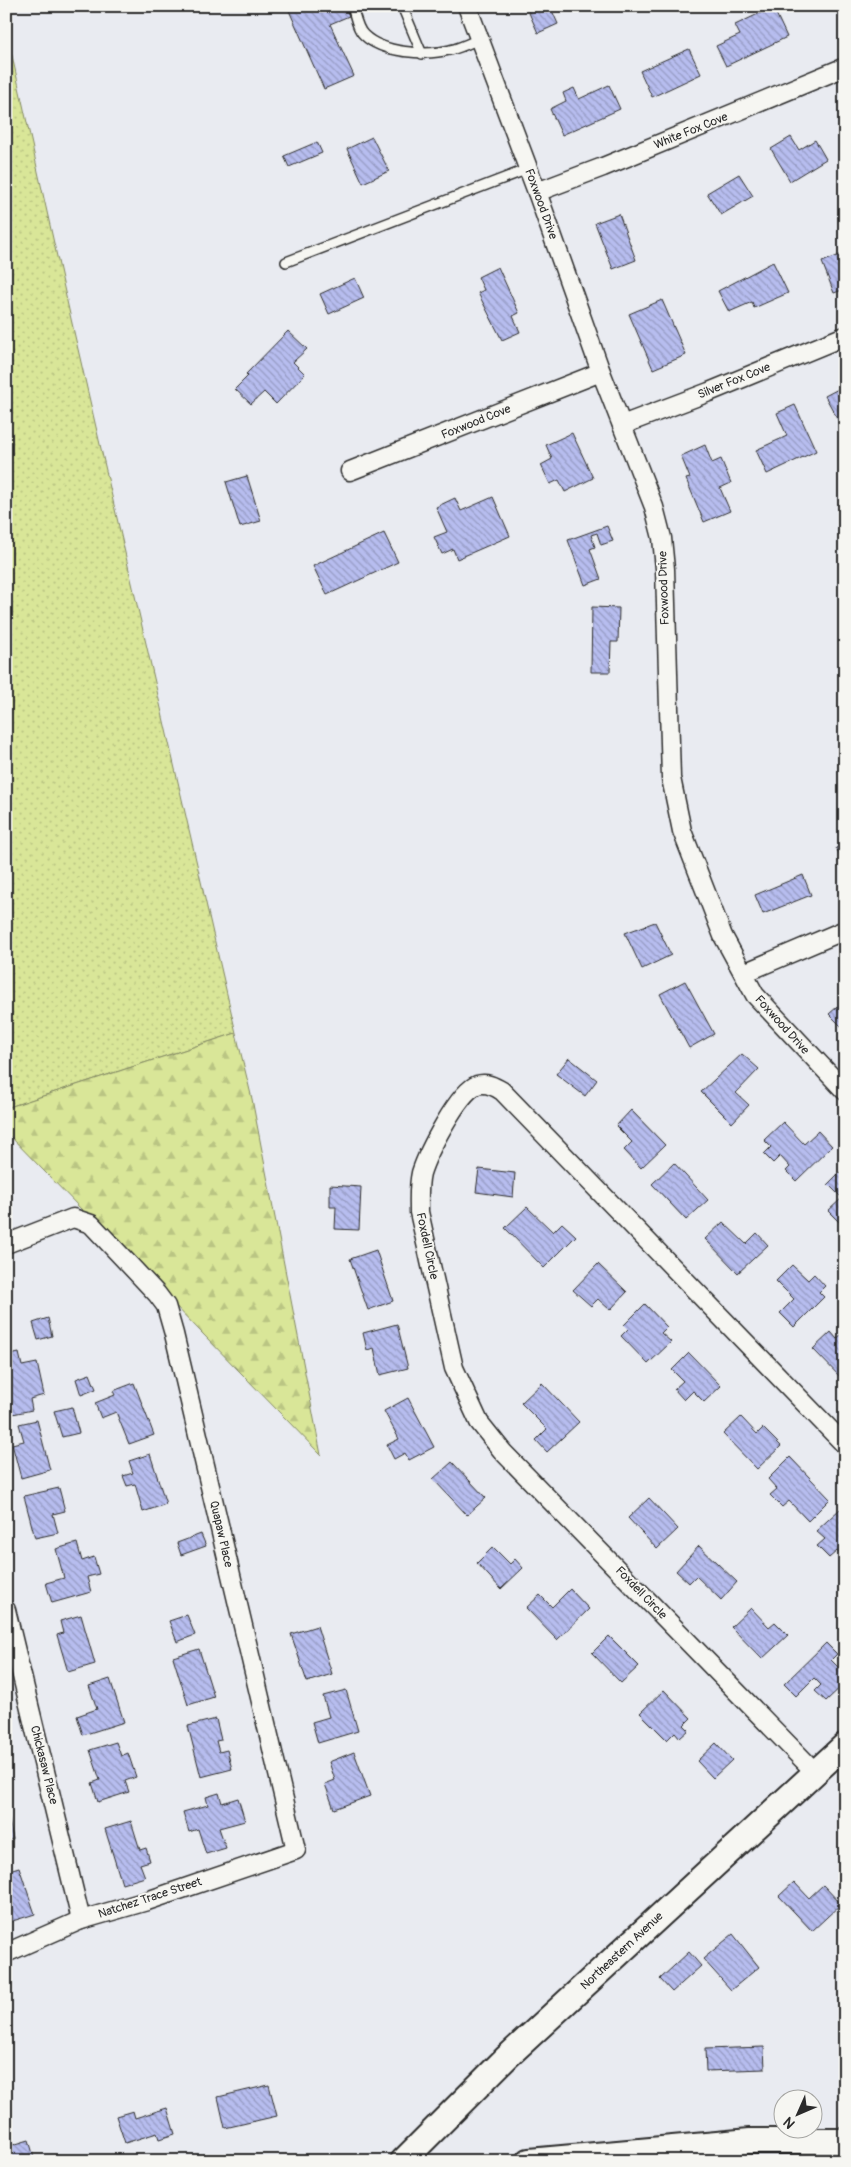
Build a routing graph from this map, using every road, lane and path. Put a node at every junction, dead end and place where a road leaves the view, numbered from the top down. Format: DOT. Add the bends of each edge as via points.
graph roads {
  1 [pos="352,6"];
  2 [pos="402,6"];
  3 [pos="467,6"];
  4 [pos="479,39"];
  5 [pos="422,54"];
  6 [pos="845,67"];
  7 [pos="528,169"];
  8 [pos="537,192"];
  9 [pos="286,262"];
  10 [pos="845,336"];
  11 [pos="601,372"];
  12 [pos="622,425"];
  13 [pos="350,471"];
  14 [pos="845,930"];
  15 [pos="744,973"];
  16 [pos="845,1091"];
  17 [pos="6,1244"];
  18 [pos="845,1446"];
  19 [pos="6,1610"];
  20 [pos="845,1745"];
  21 [pos="815,1772"];
  22 [pos="296,1850"];
  23 [pos="81,1920"];
  24 [pos="6,1953"];
  25 [pos="845,2141"];
  26 [pos="403,2161"];
  27 [pos="528,2161"];
  1 -- 5 [label="lane" via="362,34 394,50"];
  2 -- 5 [label="lane"];
  3 -- 4 [label="street, Foxwood Drive"];
  4 -- 5 [label="lane" via="450,50"];
  4 -- 7 [label="street, Foxwood Drive"];
  6 -- 8 [label="street, White Fox Cove"];
  7 -- 8 [label="street, Foxwood Drive"];
  7 -- 9 [label="lane"];
  8 -- 11 [label="street, Foxwood Drive"];
  10 -- 12 [label="street, Silver Fox Cove"];
  11 -- 12 [label="street, Foxwood Drive"];
  11 -- 13 [label="street, Foxwood Cove"];
  12 -- 15 [label="street, Foxwood Drive" via="654,507 662,538 671,778 676,810 722,936"];
  14 -- 15 [label="street"];
  15 -- 16 [label="street, Foxwood Drive" via="766,1009"];
  17 -- 22 [label="street, Quapaw Place" via="73,1218 90,1224 166,1306"];
  18 -- 21 [label="street, Foxdell Circle" via="502,1091 483,1084 467,1091 441,1130 425,1163 419,1202 454,1368 478,1422"];
  19 -- 23 [label="street, Chickasaw Place"];
  20 -- 21 [label="street, Northeastern Avenue"];
  21 -- 26 [label="street, Northeastern Avenue" via="507,2058"];
  22 -- 23 [label="street, Natchez Trace Street"];
  23 -- 24 [label="street, Natchez Trace Street"];
  25 -- 27 [label="street" via="750,2141"];
}
